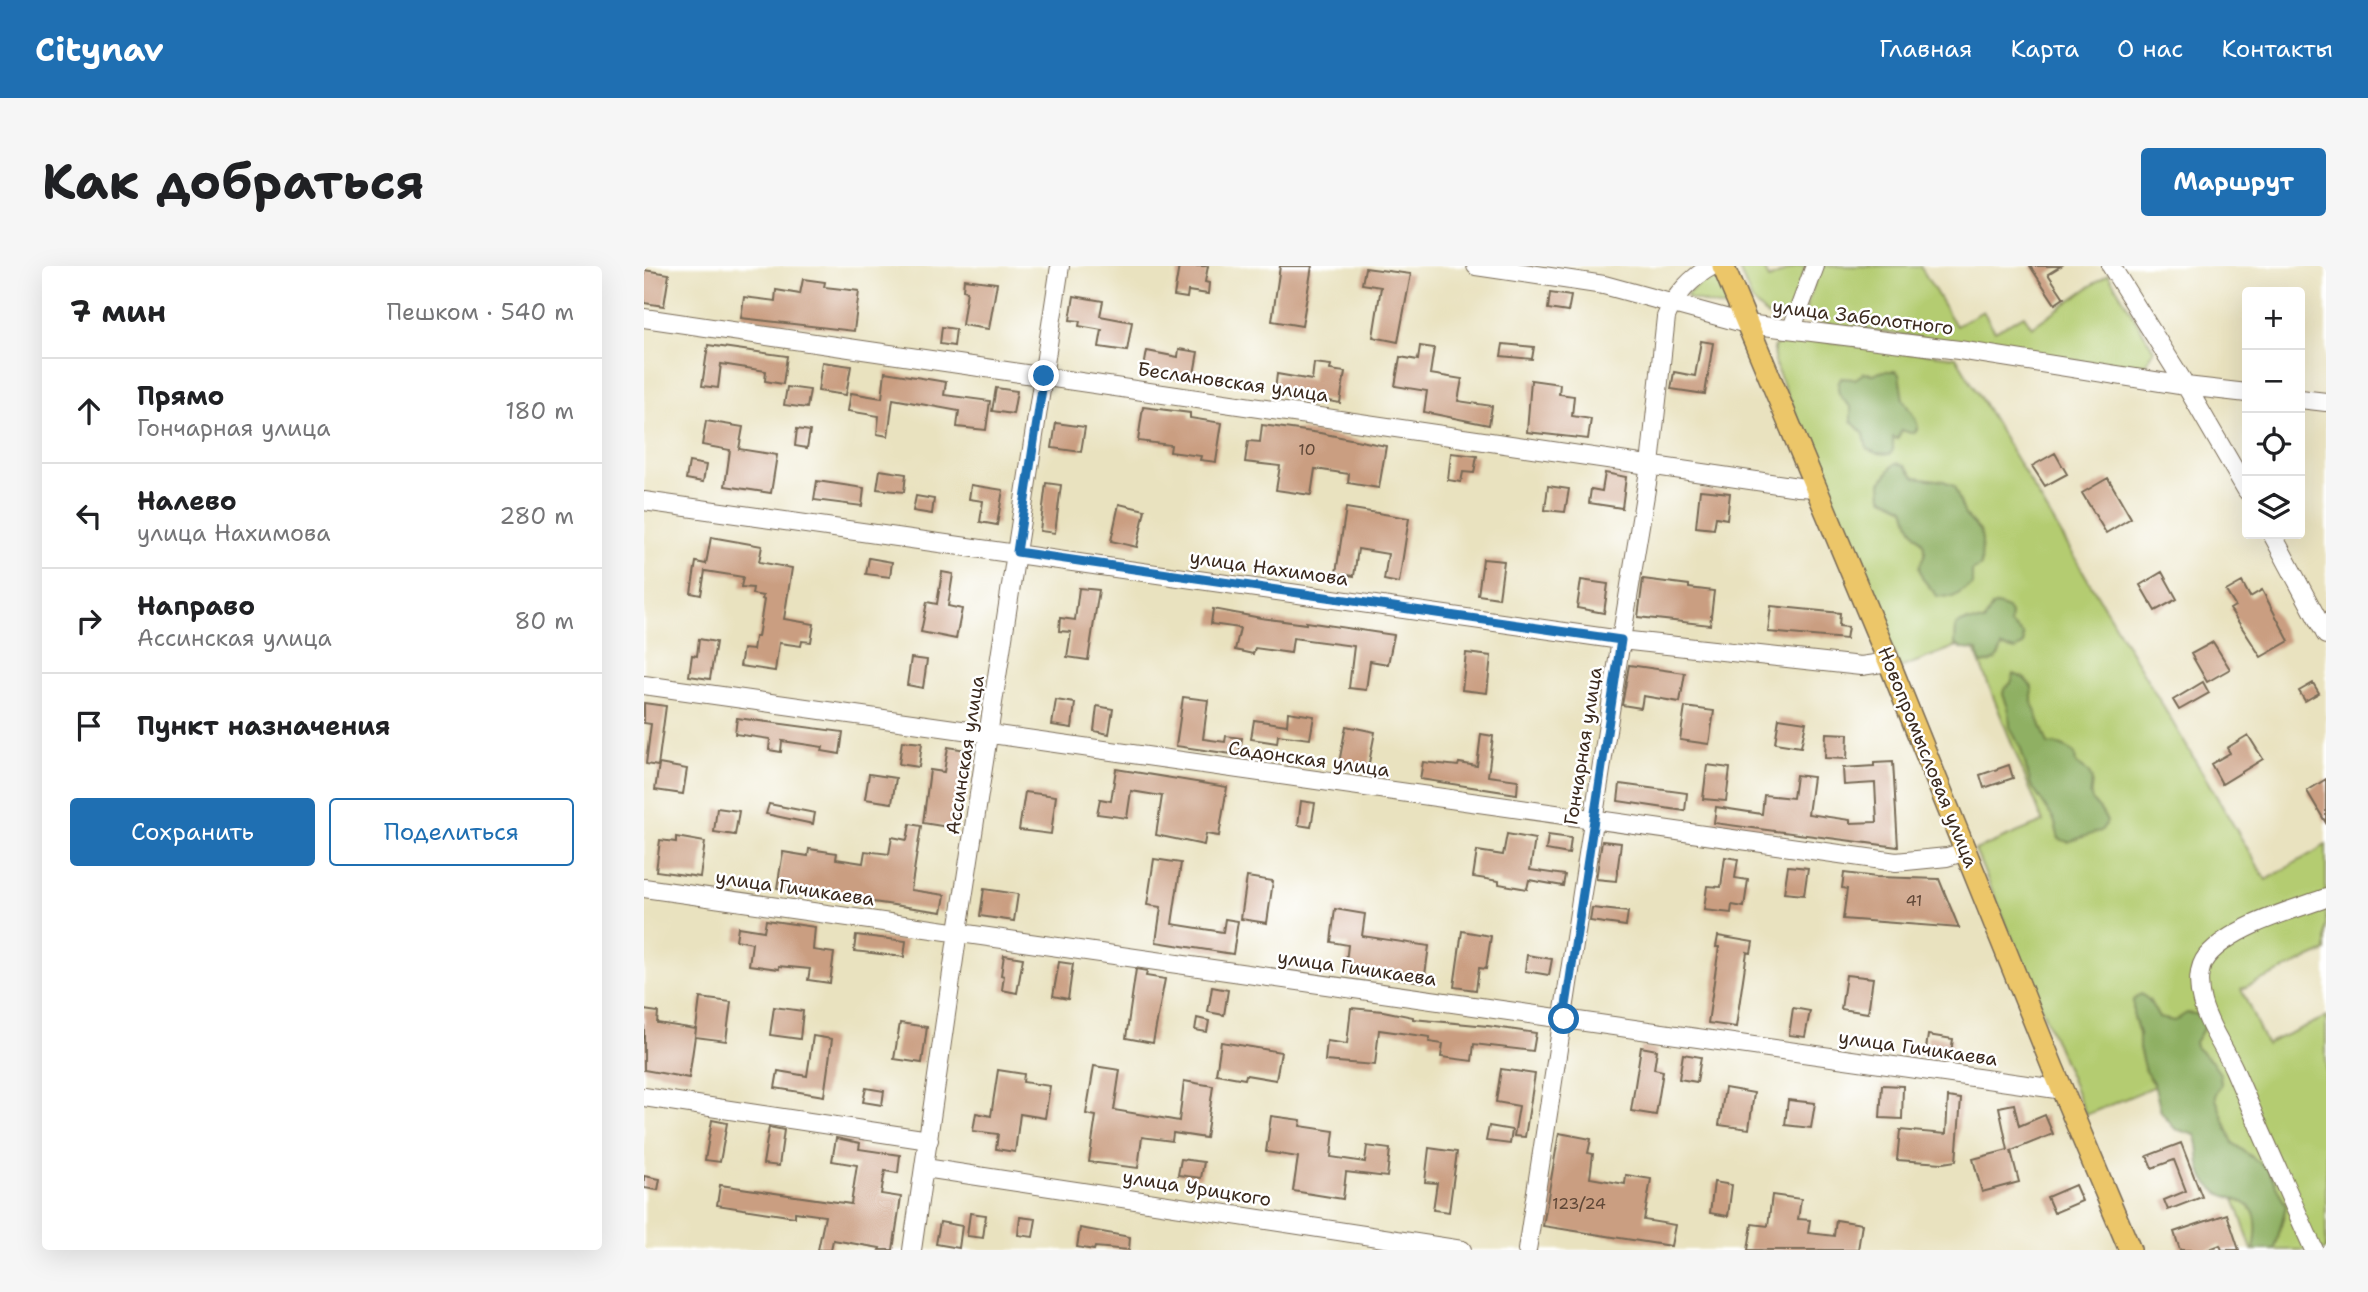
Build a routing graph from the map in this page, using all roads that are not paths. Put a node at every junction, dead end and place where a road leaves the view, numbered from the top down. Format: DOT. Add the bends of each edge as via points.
graph roads {
  1 [pos="1060,266"];
  2 [pos="1476,266"];
  3 [pos="1712,266"];
  4 [pos="1723,266"];
  5 [pos="1815,266"];
  6 [pos="2111,266"];
  7 [pos="1671,303"];
  8 [pos="644,317"];
  9 [pos="1747,324"];
  10 [pos="1792,328"];
  11 [pos="1044,376"];
  12 [pos="2186,386"];
  13 [pos="2242,392"];
  14 [pos="2305,400"];
  15 [pos="2326,402"];
  16 [pos="1650,465"];
  17 [pos="2242,482"];
  18 [pos="1816,488"];
  19 [pos="644,501"];
  20 [pos="2275,539"];
  21 [pos="1017,552"];
  22 [pos="2326,635"];
  23 [pos="1621,640"];
  24 [pos="1889,662"];
  25 [pos="644,685"];
  26 [pos="989,734"];
  27 [pos="1593,821"];
  28 [pos="1967,851"];
  29 [pos="644,888"];
  30 [pos="2326,898"];
  31 [pos="958,932"];
  32 [pos="1564,1019"];
  33 [pos="2063,1090"];
  34 [pos="644,1097"];
  35 [pos="929,1140"];
  36 [pos="925,1168"];
  37 [pos="912,1250"];
  38 [pos="1462,1250"];
  39 [pos="1527,1250"];
  40 [pos="2130,1250"];
  41 [pos="2314,1250"];
  1 -- 11 [label="street, Ассинская улица"];
  2 -- 7 [label="street, улица Заболотного" via="1604,285"];
  3 -- 7 [label="street"];
  4 -- 9 [label="main road, Новопромысловая улица"];
  5 -- 10 [label="street"];
  6 -- 12 [label="street"];
  7 -- 9 [label="street, улица Заболотного"];
  7 -- 16 [label="street, Гончарная улица"];
  8 -- 11 [label="street, Беслановская улица"];
  9 -- 10 [label="street, улица Заболотного"];
  9 -- 18 [label="main road, Новопромысловая улица"];
  10 -- 12 [label="street, улица Заболотного"];
  11 -- 16 [label="street, Беслановская улица"];
  11 -- 21 [label="street, Ассинская улица"];
  12 -- 13 [label="street, улица Заболотного"];
  12 -- 17 [label="street"];
  14 -- 15 [label="street"];
  16 -- 18 [label="street, Беслановская улица"];
  16 -- 23 [label="street, Гончарная улица"];
  18 -- 24 [label="main road, Новопромысловая улица"];
  19 -- 21 [label="street, улица Нахимова"];
  20 -- 22 [label="street"];
  21 -- 23 [label="street, улица Нахимова"];
  21 -- 26 [label="street, Ассинская улица"];
  23 -- 24 [label="street, улица Нахимова" via="1861,666"];
  23 -- 27 [label="street, Гончарная улица"];
  24 -- 28 [label="main road, Новопромысловая улица"];
  25 -- 26 [label="street, Садонская улица"];
  26 -- 27 [label="street, Садонская улица"];
  26 -- 31 [label="street, Ассинская улица"];
  27 -- 28 [label="street, Садонская улица" via="1896,862"];
  27 -- 32 [label="street, Гончарная улица"];
  28 -- 33 [label="main road, Новопромысловая улица"];
  29 -- 31 [label="street, улица Гичикаева"];
  30 -- 41 [label="street" via="2227,939 2206,957 2199,986 2204,1010"];
  31 -- 32 [label="street, улица Гичикаева"];
  31 -- 35 [label="street, Ассинская улица"];
  32 -- 33 [label="street, улица Гичикаева"];
  32 -- 39 [label="street, Гончарная улица"];
  33 -- 40 [label="main road, Новопромысловая улица"];
  34 -- 35 [label="street"];
  35 -- 36 [label="street, Ассинская улица"];
  36 -- 37 [label="street, Ассинская улица"];
  36 -- 38 [label="street, улица Урицкого"];
}
